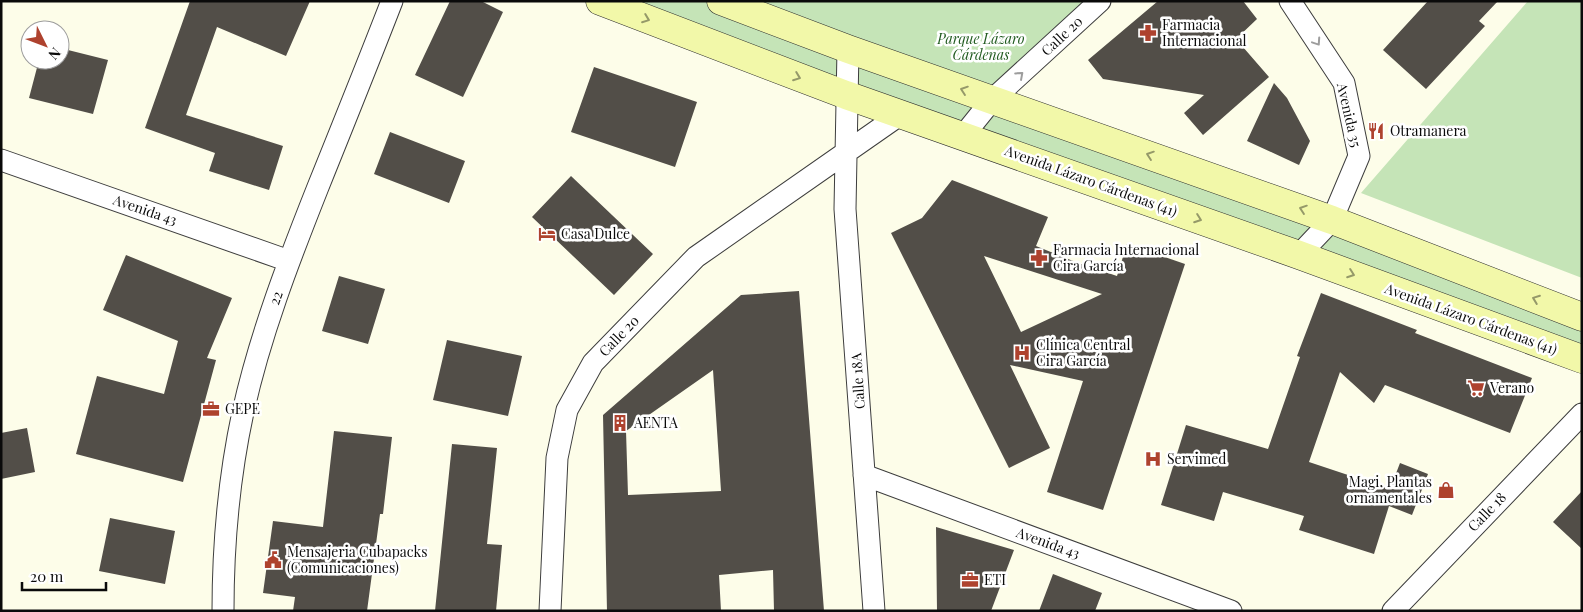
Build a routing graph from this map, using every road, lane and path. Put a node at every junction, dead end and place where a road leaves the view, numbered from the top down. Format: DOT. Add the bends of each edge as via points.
graph roads {
  1 [pos="392,1"];
  2 [pos="600,1"];
  3 [pos="721,1"];
  4 [pos="1100,1"];
  5 [pos="1290,1"];
  6 [pos="848,49"];
  7 [pos="846,95"];
  8 [pos="992,100"];
  9 [pos="901,114"];
  10 [pos="963,136"];
  11 [pos="845,152"];
  12 [pos="1,160"];
  13 [pos="1332,220"];
  14 [pos="1299,255"];
  15 [pos="289,261"];
  16 [pos="1582,317"];
  17 [pos="1582,359"];
  18 [pos="1582,414"];
  19 [pos="864,475"];
  20 [pos="223,611"];
  21 [pos="550,611"];
  22 [pos="874,611"];
  23 [pos="1231,611"];
  24 [pos="1393,611"];
  1 -- 15 [label="street, 22"];
  2 -- 7 [label="main road, Avenida Lázaro Cárdenas (41), one-way"];
  3 -- 6 [label="main road"];
  8 -- 4 [label="street, Calle 20, one-way"];
  5 -- 13 [label="street, Avenida 35, one-way" via="1344,83 1359,156"];
  6 -- 7 [label="street"];
  8 -- 6 [label="main road, one-way"];
  7 -- 9 [label="main road, Avenida Lázaro Cárdenas (41)"];
  7 -- 11 [label="street"];
  8 -- 10 [label="street, Calle 20"];
  13 -- 8 [label="main road, one-way"];
  9 -- 10 [label="main road, Avenida Lázaro Cárdenas (41)"];
  9 -- 11 [label="street, Calle 20"];
  10 -- 14 [label="main road, Avenida Lázaro Cárdenas (41), one-way"];
  11 -- 19 [label="street, Calle 18A" via="845,209"];
  11 -- 21 [label="street, Calle 20" via="696,257 593,363 567,410 556,458"];
  12 -- 15 [label="street, Avenida 43"];
  13 -- 14 [label="street, Avenida 35"];
  16 -- 13 [label="main road, one-way"];
  14 -- 17 [label="main road, Avenida Lázaro Cárdenas (41), one-way"];
  15 -- 20 [label="street, 22" via="243,412 231,491 223,572"];
  18 -- 24 [label="street, Calle 18"];
  19 -- 22 [label="street, Calle 18A"];
  19 -- 23 [label="street, Avenida 43"];
}
